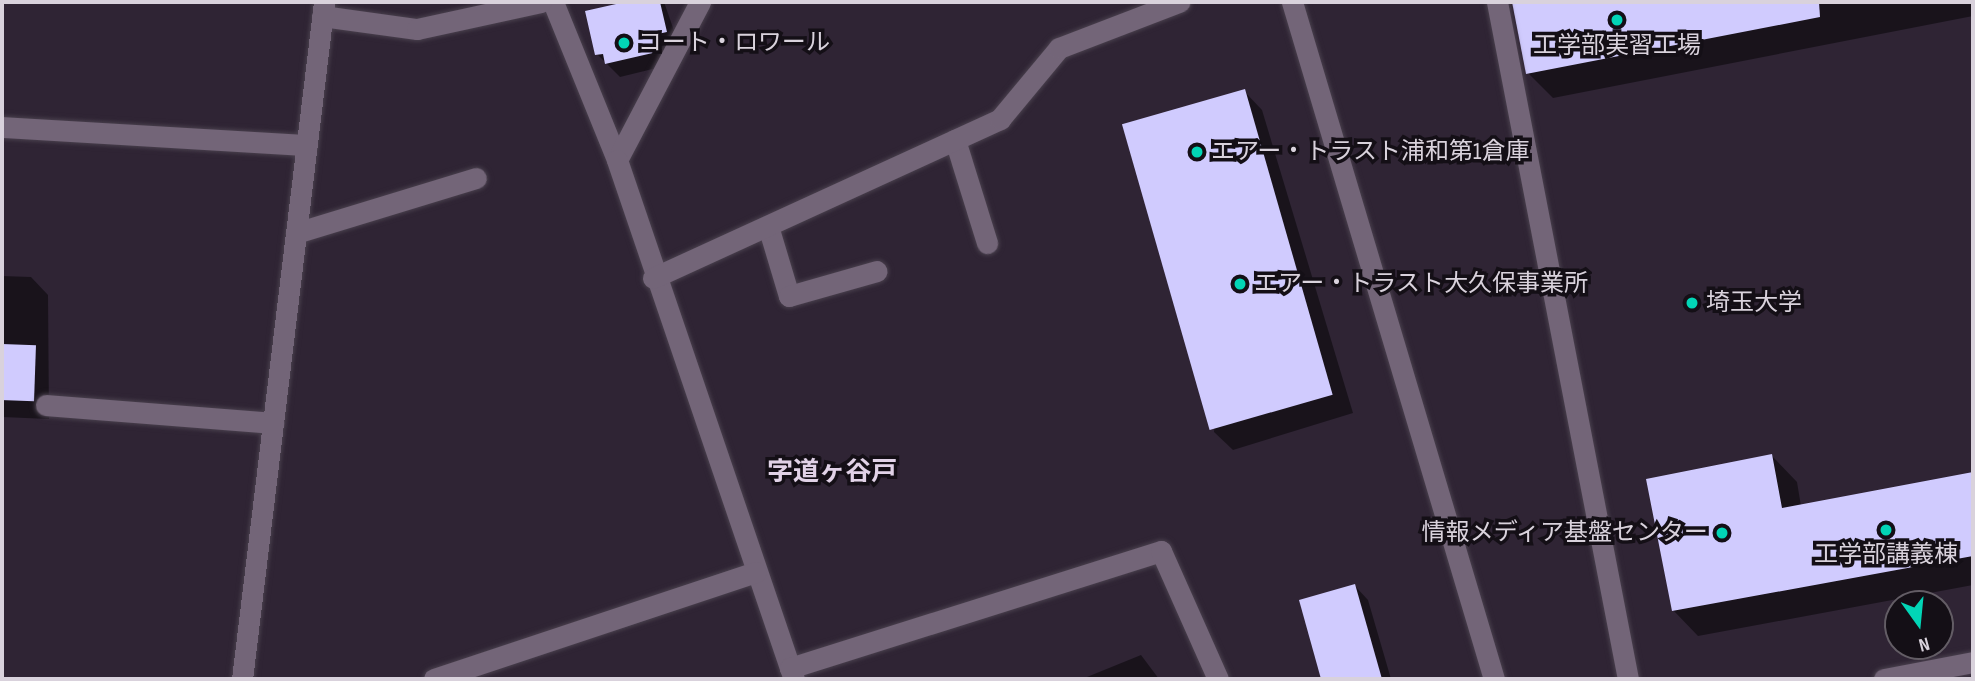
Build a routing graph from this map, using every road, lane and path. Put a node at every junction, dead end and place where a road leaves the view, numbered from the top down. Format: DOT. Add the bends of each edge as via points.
graph roads {
  1 [pos="541,2"];
  2 [pos="553,2"];
  3 [pos="700,2"];
  4 [pos="1179,2"];
  5 [pos="1292,2"];
  6 [pos="1497,2"];
  7 [pos="323,9"];
  8 [pos="2,127"];
  9 [pos="955,140"];
  10 [pos="306,145"];
  11 [pos="617,160"];
  12 [pos="476,178"];
  13 [pos="768,226"];
  14 [pos="296,233"];
  15 [pos="987,243"];
  16 [pos="877,271"];
  17 [pos="653,278"];
  18 [pos="46,405"];
  19 [pos="273,423"];
  20 [pos="756,572"];
  21 [pos="1973,662"];
  22 [pos="792,674"];
  23 [pos="242,679"];
  24 [pos="434,679"];
  25 [pos="1218,679"];
  26 [pos="1494,679"];
  27 [pos="1628,679"];
  28 [pos="1884,679"];
  1 -- 7 [label="street" via="417,29"];
  2 -- 11 [label="street"];
  3 -- 11 [label="street"];
  4 -- 9 [label="street" via="1059,48 1000,120"];
  5 -- 26 [label="street"];
  6 -- 27 [label="street"];
  7 -- 10 [label="street"];
  8 -- 10 [label="street"];
  9 -- 13 [label="street"];
  9 -- 15 [label="street"];
  10 -- 14 [label="street"];
  11 -- 17 [label="street"];
  12 -- 14 [label="street"];
  13 -- 16 [label="street" via="789,296"];
  13 -- 17 [label="street"];
  14 -- 19 [label="street"];
  17 -- 20 [label="street"];
  18 -- 19 [label="street"];
  19 -- 23 [label="street"];
  20 -- 22 [label="street"];
  20 -- 24 [label="street"];
  21 -- 28 [label="street"];
  22 -- 25 [label="street" via="1161,551"];
}
